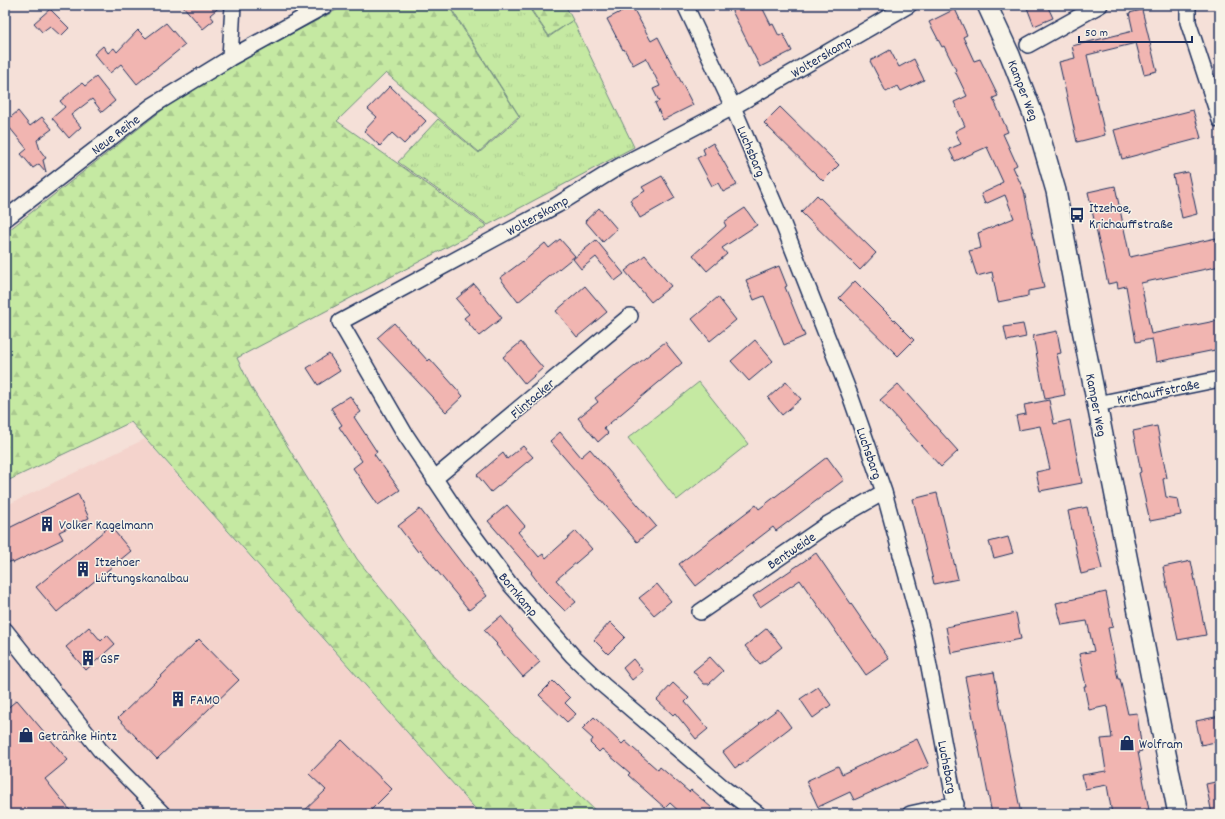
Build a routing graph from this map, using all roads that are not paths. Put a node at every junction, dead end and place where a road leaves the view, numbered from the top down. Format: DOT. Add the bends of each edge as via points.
graph roads {
  1 [pos="233,5"];
  2 [pos="326,5"];
  3 [pos="685,5"];
  4 [pos="909,5"];
  5 [pos="987,5"];
  6 [pos="1100,5"];
  7 [pos="1188,5"];
  8 [pos="1028,45"];
  9 [pos="230,58"];
  10 [pos="733,107"];
  11 [pos="1220,120"];
  12 [pos="5,219"];
  13 [pos="630,316"];
  14 [pos="340,322"];
  15 [pos="1220,379"];
  16 [pos="1097,404"];
  17 [pos="434,480"];
  18 [pos="884,492"];
  19 [pos="700,612"];
  20 [pos="5,630"];
  21 [pos="956,809"];
  22 [pos="163,814"];
  23 [pos="758,814"];
  24 [pos="910,814"];
  25 [pos="1178,814"];
  1 -- 9 [label="street"];
  2 -- 9 [label="street, Neue Reihe"];
  3 -- 10 [label="street"];
  4 -- 10 [label="street, Wolterskamp"];
  5 -- 16 [label="main road, Kamper Weg" via="1036,122 1055,185"];
  6 -- 8 [label="street"];
  7 -- 11 [label="street" via="1188,22"];
  9 -- 12 [label="street, Neue Reihe" via="152,106"];
  10 -- 14 [label="street, Wolterskamp" via="620,166 557,205"];
  10 -- 18 [label="street, Luchsbarg" via="783,224 844,379"];
  13 -- 17 [label="street, Flintacker"];
  14 -- 17 [label="street, Bornkamp"];
  15 -- 16 [label="street, Krichauffstraße"];
  16 -- 25 [label="main road, Kamper Weg"];
  17 -- 23 [label="street, Bornkamp" via="486,554 572,655 602,685"];
  18 -- 19 [label="street, Bentweide" via="828,524"];
  18 -- 21 [label="street, Luchsbarg" via="923,635"];
  20 -- 22 [label="street" via="100,750"];
  21 -- 24 [label="street"];
}
